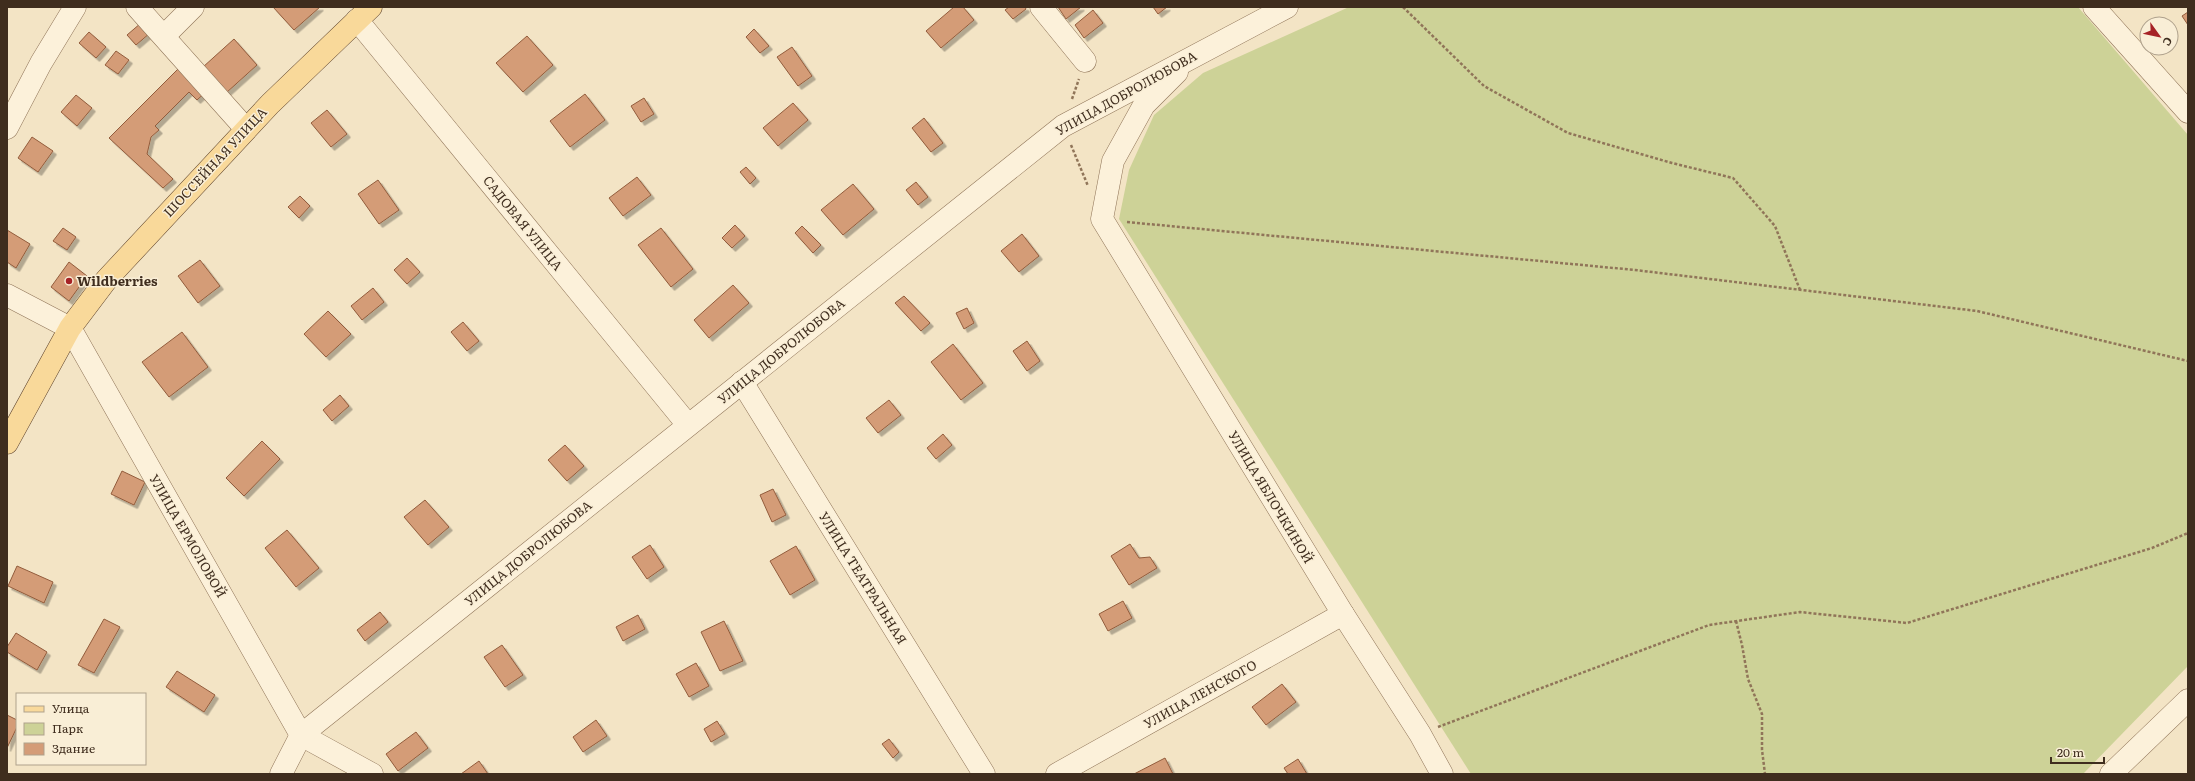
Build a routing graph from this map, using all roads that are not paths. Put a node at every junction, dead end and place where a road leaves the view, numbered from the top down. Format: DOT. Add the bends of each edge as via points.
graph roads {
  1 [pos="76,7"];
  2 [pos="137,7"];
  3 [pos="193,7"];
  4 [pos="1041,7"];
  5 [pos="1287,7"];
  6 [pos="2094,7"];
  7 [pos="364,14"];
  8 [pos="164,36"];
  9 [pos="1193,56"];
  10 [pos="1085,61"];
  11 [pos="2188,112"];
  12 [pos="7,128"];
  13 [pos="246,129"];
  14 [pos="7,294"];
  15 [pos="70,328"];
  16 [pos="742,382"];
  17 [pos="688,425"];
  18 [pos="7,443"];
  19 [pos="1343,614"];
  20 [pos="2188,700"];
  21 [pos="301,735"];
  22 [pos="281,774"];
  23 [pos="372,774"];
  24 [pos="984,774"];
  25 [pos="1057,774"];
  26 [pos="1442,774"];
  27 [pos="2111,774"];
  1 -- 12 [label="street" via="41,63"];
  2 -- 8 [label="street"];
  3 -- 8 [label="street"];
  4 -- 10 [label="street"];
  5 -- 9 [label="street, УЛИЦА ДОБРОЛЮБОВА"];
  6 -- 11 [label="street"];
  7 -- 13 [label="main road, ШОССЕЙНАЯ УЛИЦА"];
  7 -- 17 [label="street, САДОВАЯ УЛИЦА"];
  8 -- 13 [label="street"];
  9 -- 16 [label="street, УЛИЦА ДОБРОЛЮБОВА" via="1063,126"];
  9 -- 19 [label="street, УЛИЦА ЯБЛОЧКИНОЙ" via="1144,105 1113,161 1102,219"];
  13 -- 15 [label="main road, ШОССЕЙНАЯ УЛИЦА" via="131,253"];
  14 -- 15 [label="street"];
  15 -- 18 [label="main road, ШОССЕЙНАЯ УЛИЦА"];
  15 -- 21 [label="street, УЛИЦА ЕРМОЛОВОЙ"];
  16 -- 17 [label="street, УЛИЦА ДОБРОЛЮБОВА"];
  16 -- 24 [label="street, УЛИЦА ТЕАТРАЛЬНАЯ"];
  17 -- 21 [label="street, УЛИЦА ДОБРОЛЮБОВА"];
  19 -- 25 [label="street, УЛИЦА ЛЕНСКОГО"];
  19 -- 26 [label="street, УЛИЦА ЯБЛОЧКИНОЙ" via="1420,734"];
  20 -- 27 [label="street"];
  21 -- 22 [label="street"];
  21 -- 23 [label="street"];
}
